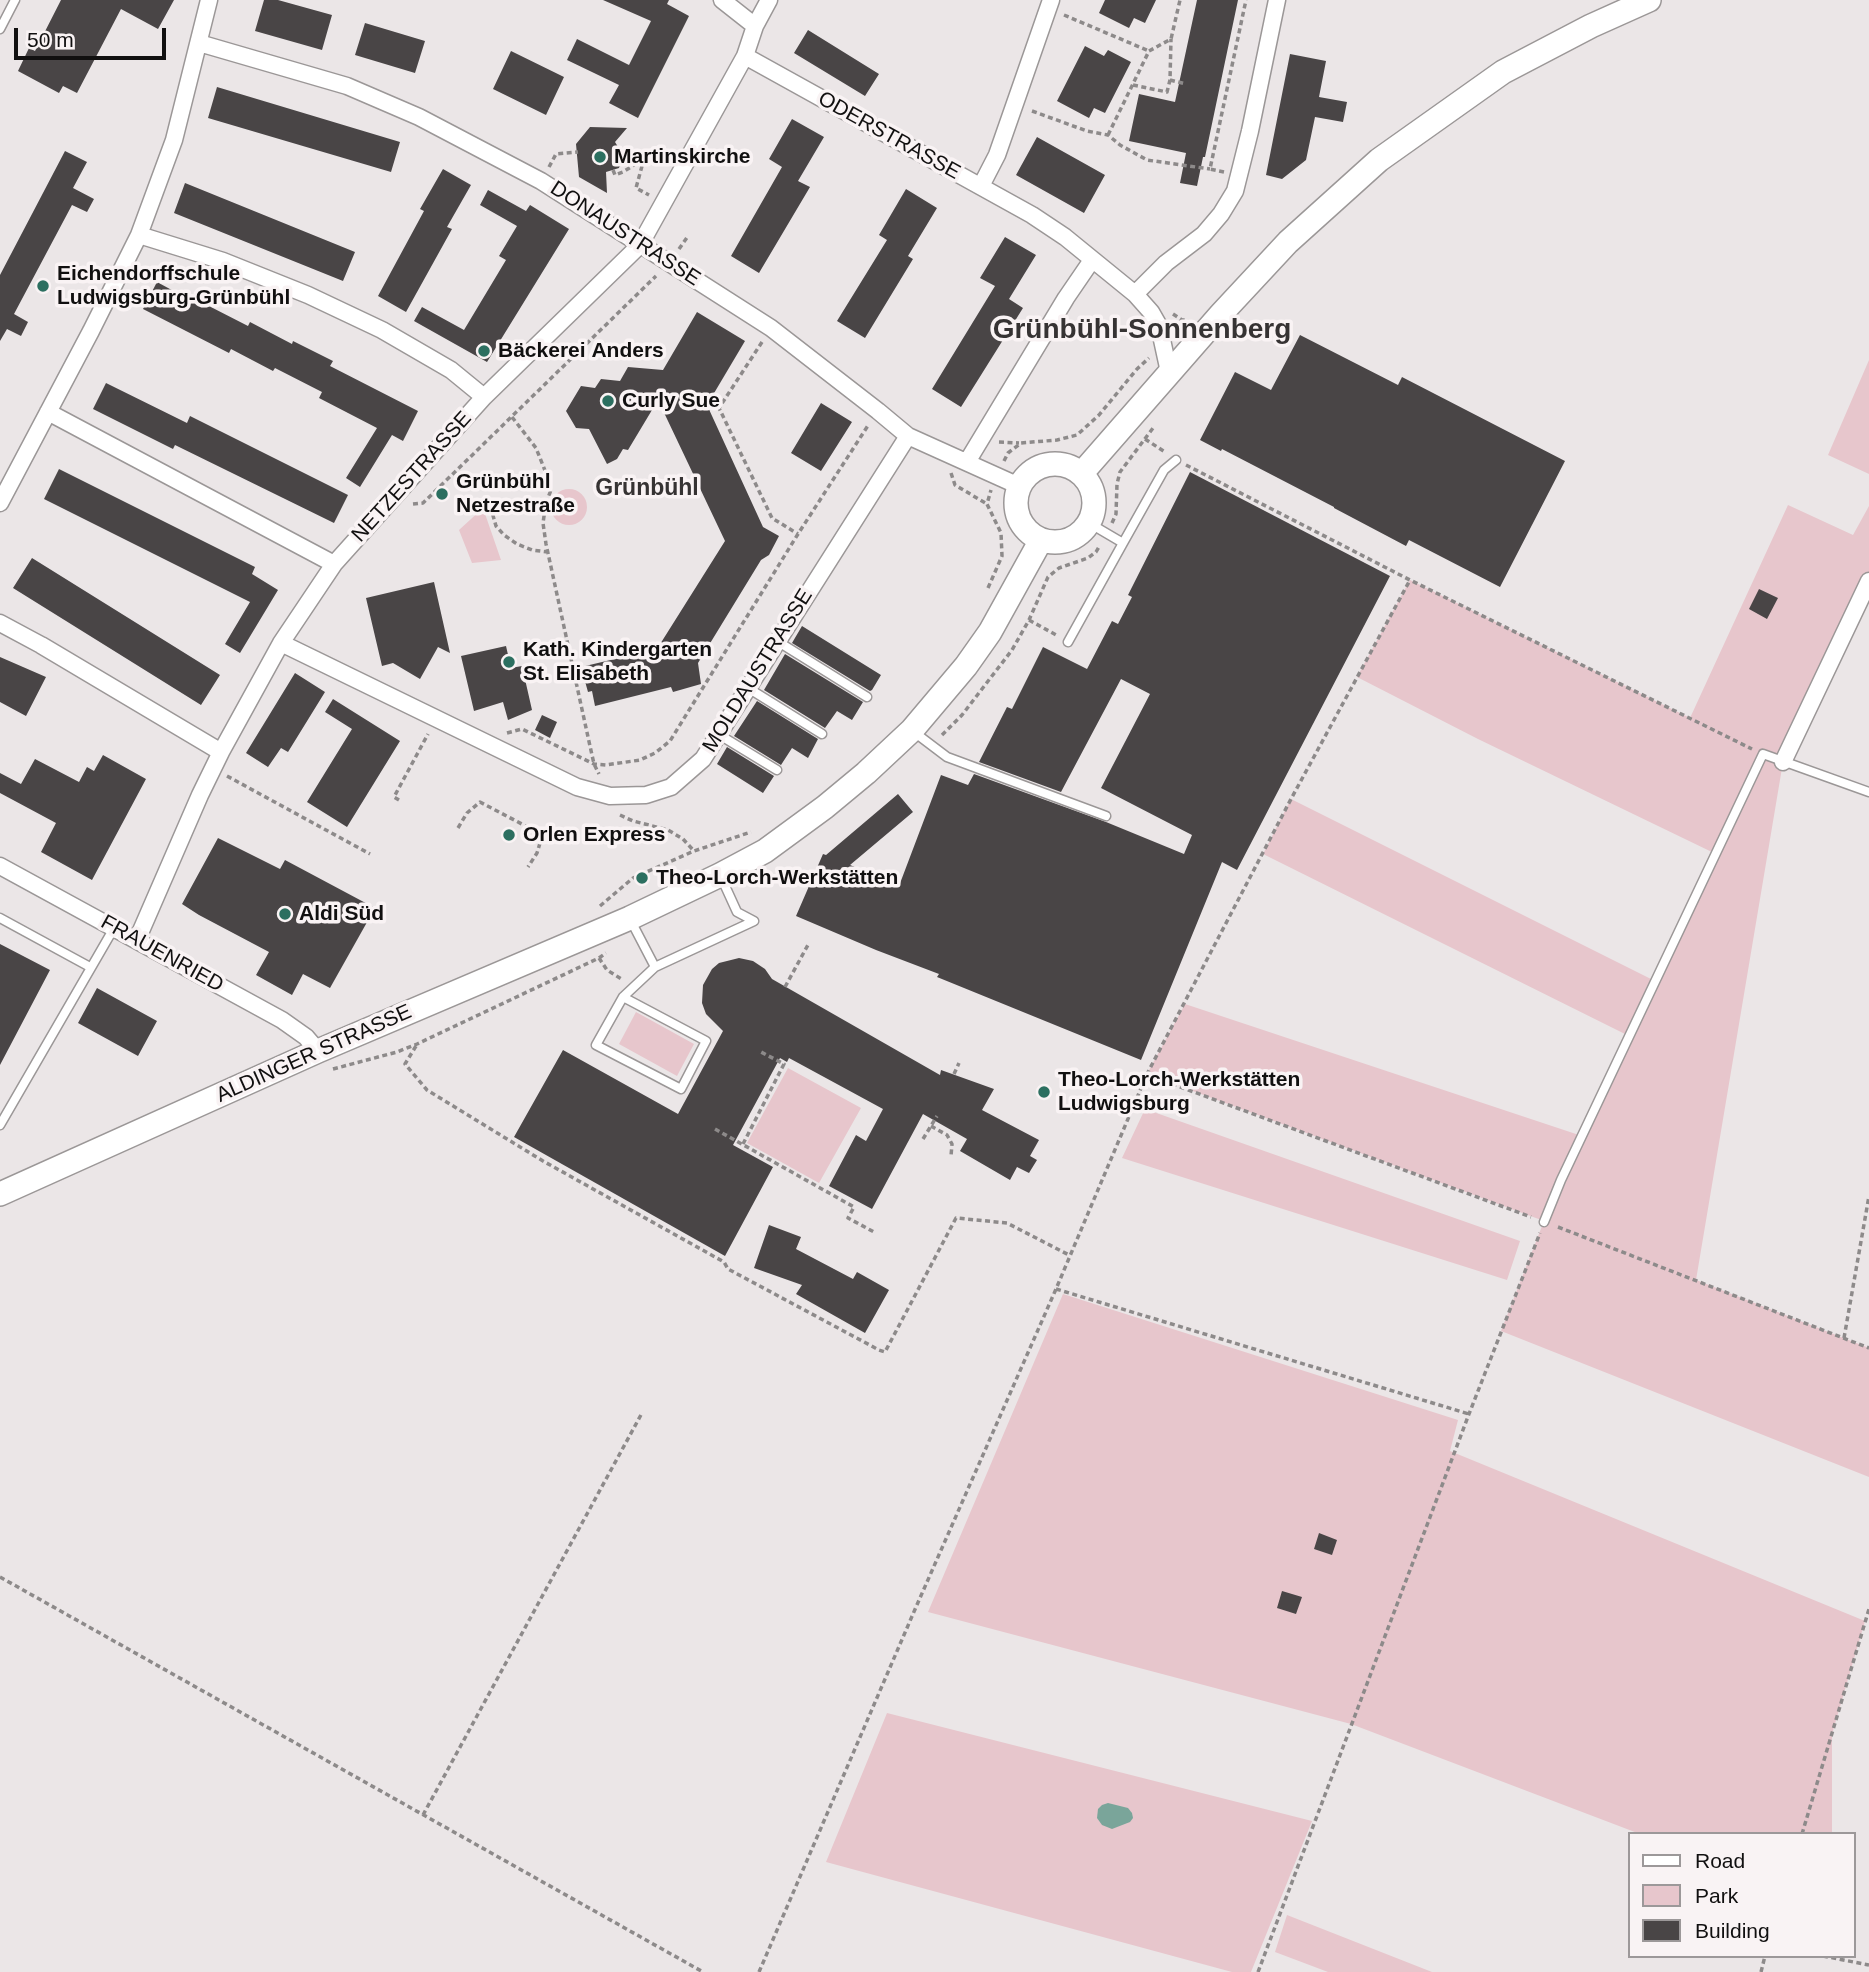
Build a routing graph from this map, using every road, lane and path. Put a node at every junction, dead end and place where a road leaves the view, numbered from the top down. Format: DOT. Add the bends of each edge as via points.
graph roads {
  1 [pos="15,0"];
  2 [pos="209,0"];
  3 [pos="722,0"];
  4 [pos="769,0"];
  5 [pos="1180,0"];
  6 [pos="1247,0"];
  7 [pos="1278,0"];
  8 [pos="1648,0"];
  9 [pos="1049,5"];
  10 [pos="755,26"];
  11 [pos="0,29"];
  12 [pos="1171,39"];
  13 [pos="199,43"];
  14 [pos="1149,51"];
  15 [pos="745,56"];
  16 [pos="1170,80"];
  17 [pos="1186,84"];
  18 [pos="1132,85"];
  19 [pos="1030,110"];
  20 [pos="1108,135"];
  21 [pos="578,152"];
  22 [pos="1210,169"];
  23 [pos="613,170"];
  24 [pos="1239,175"];
  25 [pos="541,181"];
  26 [pos="981,186"];
  27 [pos="663,203"];
  28 [pos="139,235"];
  29 [pos="688,236"];
  30 [pos="640,245"];
  31 [pos="1092,260"];
  32 [pos="668,263"];
  33 [pos="1135,294"];
  34 [pos="771,328"];
  35 [pos="1169,372"];
  36 [pos="484,397"];
  37 [pos="878,411"];
  38 [pos="48,412"];
  39 [pos="512,417"];
  40 [pos="908,436"];
  41 [pos="1176,460"];
  42 [pos="967,462"];
  43 [pos="1120,472"];
  44 [pos="1082,473"];
  45 [pos="955,485"];
  46 [pos="1019,486"];
  47 [pos="488,498"];
  48 [pos="0,503"];
  49 [pos="987,504"];
  50 [pos="386,506"];
  51 [pos="1089,523"];
  52 [pos="798,534"];
  53 [pos="1041,540"];
  54 [pos="1123,543"];
  55 [pos="548,552"];
  56 [pos="1002,555"];
  57 [pos="334,564"];
  58 [pos="1410,580"];
  59 [pos="1869,581"];
  60 [pos="985,594"];
  61 [pos="1030,620"];
  62 [pos="0,623"];
  63 [pos="777,641"];
  64 [pos="1068,642"];
  65 [pos="281,643"];
  66 [pos="748,688"];
  67 [pos="867,696"];
  68 [pos="436,719"];
  69 [pos="912,730"];
  70 [pos="718,734"];
  71 [pos="822,734"];
  72 [pos="480,741"];
  73 [pos="221,752"];
  74 [pos="1763,754"];
  75 [pos="1783,762"];
  76 [pos="594,764"];
  77 [pos="777,770"];
  78 [pos="226,775"];
  79 [pos="603,783"];
  80 [pos="1869,792"];
  81 [pos="399,800"];
  82 [pos="620,814"];
  83 [pos="1105,816"];
  84 [pos="458,828"];
  85 [pos="759,830"];
  86 [pos="694,851"];
  87 [pos="370,854"];
  88 [pos="0,866"];
  89 [pos="528,867"];
  90 [pos="720,876"];
  91 [pos="597,909"];
  92 [pos="0,918"];
  93 [pos="630,918"];
  94 [pos="114,928"];
  95 [pos="136,940"];
  96 [pos="809,943"];
  97 [pos="599,958"];
  98 [pos="90,967"];
  99 [pos="656,967"];
  100 [pos="634,986"];
  101 [pos="785,987"];
  102 [pos="623,997"];
  103 [pos="417,1044"];
  104 [pos="318,1051"];
  105 [pos="761,1052"];
  106 [pos="959,1063"];
  107 [pos="954,1074"];
  108 [pos="1147,1074"];
  109 [pos="937,1116"];
  110 [pos="0,1125"];
  111 [pos="931,1126"];
  112 [pos="715,1129"];
  113 [pos="923,1139"];
  114 [pos="743,1144"];
  115 [pos="951,1156"];
  116 [pos="0,1194"];
  117 [pos="1869,1196"];
  118 [pos="1544,1222"];
  119 [pos="874,1232"];
  120 [pos="1070,1256"];
  121 [pos="1056,1289"];
  122 [pos="1844,1338"];
  123 [pos="1869,1348"];
  124 [pos="642,1413"];
  125 [pos="1469,1414"];
  126 [pos="0,1577"];
  127 [pos="1869,1609"];
  128 [pos="423,1815"];
  129 [pos="1803,1832"];
  130 [pos="1833,1958"];
  131 [pos="1869,1965"];
  132 [pos="704,1972"];
  133 [pos="759,1972"];
  134 [pos="1258,1972"];
  1 -- 11 [label="lane"];
  2 -- 13 [label="street"];
  3 -- 10 [label="street"];
  4 -- 10 [label="street"];
  5 -- 12 [label="path"];
  6 -- 22 [label="path"];
  7 -- 24 [label="street"];
  8 -- 35 [label="main road" via="1503,72 1379,160 1288,242"];
  9 -- 14 [label="path"];
  9 -- 26 [label="street" via="997,155"];
  10 -- 15 [label="street"];
  12 -- 14 [label="path"];
  12 -- 16 [label="path"];
  13 -- 25 [label="street, DONAUSTRASSE" via="346,86 419,117"];
  13 -- 28 [label="street" via="174,140"];
  14 -- 18 [label="path"];
  15 -- 26 [label="street, ODERSTRASSE"];
  15 -- 27 [label="street, NETZESTRASSE"];
  16 -- 17 [label="path"];
  16 -- 18 [label="path" via="1167,92"];
  18 -- 20 [label="path"];
  19 -- 20 [label="path"];
  20 -- 22 [label="path" via="1147,160"];
  21 -- 25 [label="path" via="556,154"];
  22 -- 24 [label="path"];
  23 -- 27 [label="path" via="615,175 623,172 634,165 638,152 645,155 636,188"];
  24 -- 33 [label="street" via="1235,191 1211,226"];
  25 -- 30 [label="street, DONAUSTRASSE"];
  26 -- 31 [label="street, ODERSTRASSE" via="1054,230"];
  27 -- 30 [label="street, NETZESTRASSE"];
  28 -- 36 [label="street" via="223,261 382,330 451,370"];
  28 -- 38 [label="street"];
  29 -- 32 [label="path"];
  30 -- 32 [label="street, DONAUSTRASSE"];
  30 -- 36 [label="street, NETZESTRASSE"];
  31 -- 33 [label="street, ODERSTRASSE"];
  31 -- 42 [label="street"];
  32 -- 34 [label="street, DONAUSTRASSE"];
  32 -- 39 [label="path"];
  33 -- 35 [label="street, ODERSTRASSE" via="1159,326"];
  34 -- 37 [label="street, DONAUSTRASSE"];
  34 -- 52 [label="path" via="719,408 772,518"];
  35 -- 44 [label="main road"];
  36 -- 50 [label="street, NETZESTRASSE"];
  37 -- 40 [label="street, DONAUSTRASSE"];
  37 -- 52 [label="path"];
  38 -- 48 [label="street"];
  38 -- 57 [label="street"];
  39 -- 50 [label="path" via="423,503"];
  39 -- 55 [label="path" via="536,448 548,478 551,491 543,523"];
  40 -- 42 [label="street, DONAUSTRASSE"];
  40 -- 63 [label="street, MOLDAUSTRASSE"];
  41 -- 43 [label="path" via="1145,439"];
  41 -- 54 [label="lane" via="1164,470"];
  41 -- 58 [label="path"];
  42 -- 46 [label="street, DONAUSTRASSE"];
  44 -- 46 [label="main road" via="1071,466 1047,464 1036,468"];
  44 -- 51 [label="main road" via="1094,497"];
  45 -- 49 [label="path"];
  46 -- 53 [label="main road" via="1016,498 1021,523"];
  47 -- 55 [label="path" via="496,526 504,535 517,544"];
  50 -- 57 [label="street, NETZESTRASSE"];
  51 -- 53 [label="main road" via="1063,541"];
  51 -- 54 [label="lane"];
  52 -- 76 [label="path" via="670,741 640,760"];
  53 -- 69 [label="main road, ALDINGER STRASSE" via="990,632"];
  54 -- 64 [label="lane"];
  55 -- 76 [label="path"];
  56 -- 60 [label="path"];
  57 -- 65 [label="street, NETZESTRASSE"];
  58 -- 74 [label="path"];
  58 -- 108 [label="path"];
  59 -- 75 [label="street"];
  61 -- 64 [label="path"];
  62 -- 73 [label="street"];
  63 -- 66 [label="street, MOLDAUSTRASSE"];
  63 -- 67 [label="lane"];
  65 -- 68 [label="street, MOLDAUSTRASSE"];
  65 -- 73 [label="street, NETZESTRASSE"];
  66 -- 70 [label="street, MOLDAUSTRASSE"];
  66 -- 71 [label="lane"];
  68 -- 72 [label="street, MOLDAUSTRASSE"];
  68 -- 81 [label="path" via="394,797"];
  69 -- 83 [label="lane" via="947,757"];
  69 -- 90 [label="main road, ALDINGER STRASSE" via="816,814"];
  70 -- 72 [label="street, MOLDAUSTRASSE" via="703,759 671,787 646,795 610,796 577,787"];
  70 -- 77 [label="lane"];
  72 -- 76 [label="path" via="522,729"];
  73 -- 95 [label="street, NETZESTRASSE"];
  74 -- 75 [label="lane"];
  74 -- 118 [label="lane"];
  75 -- 80 [label="lane"];
  76 -- 79 [label="path"];
  78 -- 87 [label="path"];
  82 -- 86 [label="path" via="668,830"];
  84 -- 89 [label="path" via="480,802 537,832 540,843"];
  85 -- 86 [label="path"];
  86 -- 91 [label="path" via="633,878"];
  88 -- 94 [label="street, FRAUENRIED"];
  90 -- 93 [label="main road, ALDINGER STRASSE"];
  90 -- 99 [label="lane" via="737,912 754,921"];
  92 -- 98 [label="lane"];
  93 -- 99 [label="lane"];
  93 -- 104 [label="main road, ALDINGER STRASSE"];
  94 -- 95 [label="street, FRAUENRIED"];
  94 -- 98 [label="lane"];
  95 -- 104 [label="street, FRAUENRIED" via="282,1020"];
  96 -- 101 [label="path"];
  97 -- 100 [label="path" via="607,970"];
  98 -- 110 [label="lane"];
  99 -- 100 [label="lane"];
  100 -- 102 [label="lane"];
  102 -- 102 [label="lane" via="596,1045 681,1090 706,1041"];
  103 -- 120 [label="path" via="405,1063 427,1090 724,1262 728,1269 884,1352 956,1218 1007,1223"];
  104 -- 116 [label="main road, ALDINGER STRASSE"];
  105 -- 114 [label="path" via="784,1065"];
  106 -- 107 [label="path"];
  108 -- 118 [label="path"];
  108 -- 120 [label="path"];
  109 -- 111 [label="path"];
  111 -- 113 [label="path"];
  111 -- 115 [label="path" via="947,1135"];
  112 -- 114 [label="path"];
  114 -- 119 [label="path" via="854,1206 848,1218"];
  117 -- 122 [label="path"];
  118 -- 122 [label="path"];
  118 -- 125 [label="path"];
  120 -- 121 [label="path"];
  121 -- 125 [label="path"];
  121 -- 133 [label="path"];
  122 -- 123 [label="path"];
  124 -- 128 [label="path"];
  125 -- 134 [label="path"];
  126 -- 128 [label="path"];
  127 -- 129 [label="path"];
  128 -- 132 [label="path"];
  130 -- 131 [label="path"];
}
